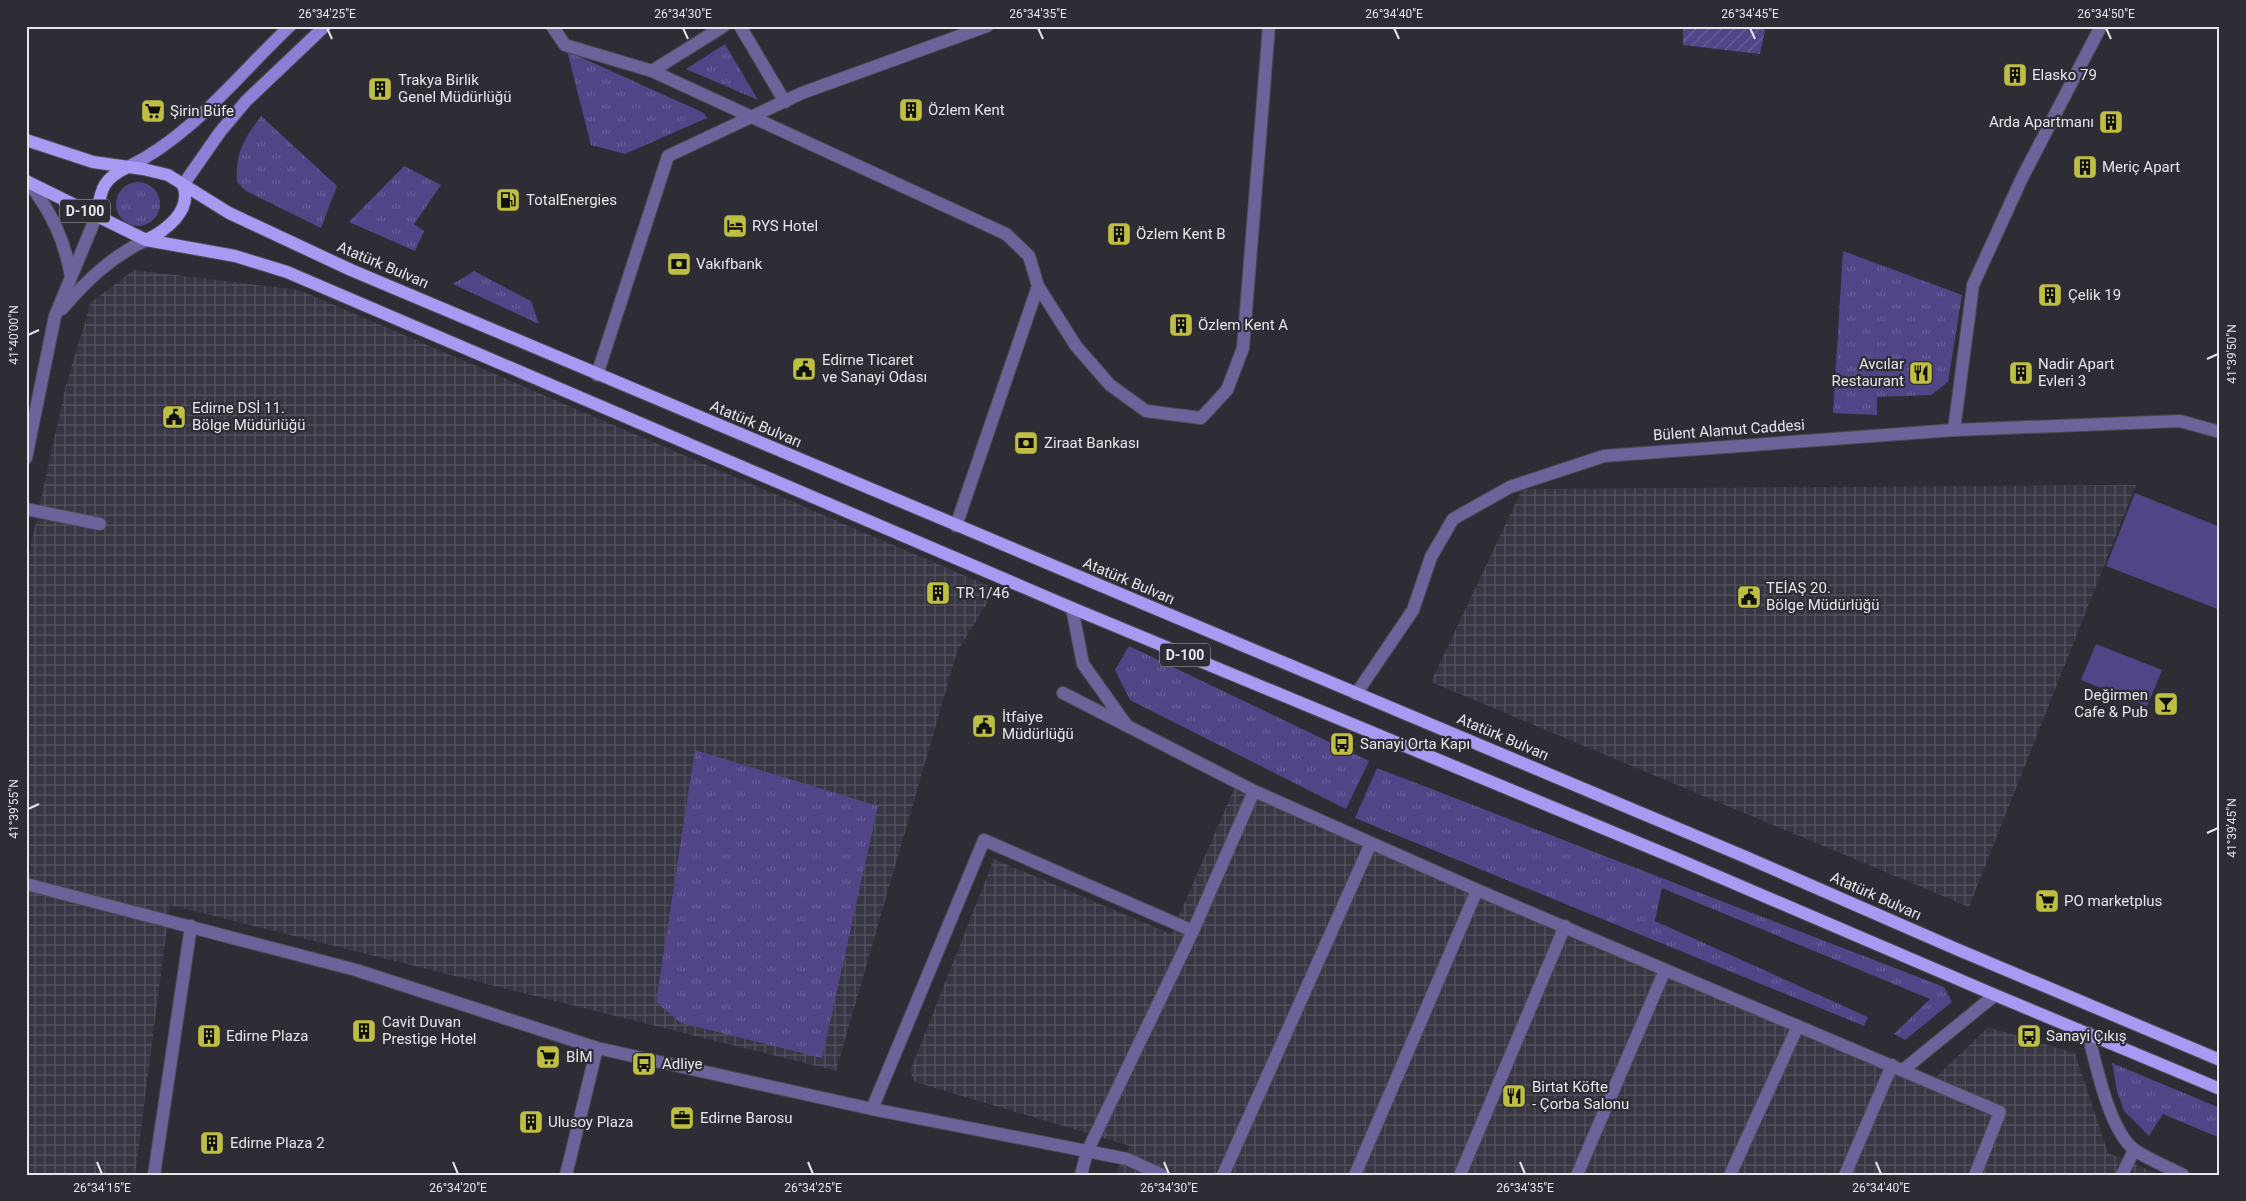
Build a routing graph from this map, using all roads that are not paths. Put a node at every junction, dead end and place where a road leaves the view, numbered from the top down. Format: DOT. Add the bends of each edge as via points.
graph roads {
  1 [pos="290,26"];
  2 [pos="325,26"];
  3 [pos="552,26"];
  4 [pos="724,26"];
  5 [pos="740,26"];
  6 [pos="987,26"];
  7 [pos="1269,26"];
  8 [pos="2102,26"];
  9 [pos="652,71"];
  10 [pos="785,102"];
  11 [pos="751,116"];
  12 [pos="26,140"];
  13 [pos="128,167"];
  14 [pos="28,182"];
  15 [pos="183,186"];
  16 [pos="96,217"];
  17 [pos="146,240"];
  18 [pos="71,276"];
  19 [pos="1038,286"];
  20 [pos="55,316"];
  21 [pos="597,375"];
  22 [pos="1954,430"];
  23 [pos="2220,432"];
  24 [pos="26,458"];
  25 [pos="26,509"];
  26 [pos="100,524"];
  27 [pos="956,526"];
  28 [pos="1072,608"];
  29 [pos="1063,693"];
  30 [pos="1356,694"];
  31 [pos="1127,726"];
  32 [pos="1254,791"];
  33 [pos="1371,843"];
  34 [pos="26,884"];
  35 [pos="1477,890"];
  36 [pos="191,926"];
  37 [pos="1565,926"];
  38 [pos="1193,932"];
  39 [pos="1665,970"];
  40 [pos="1995,995"];
  41 [pos="1798,1026"];
  42 [pos="2088,1033"];
  43 [pos="596,1048"];
  44 [pos="2220,1060"];
  45 [pos="1897,1067"];
  46 [pos="2220,1089"];
  47 [pos="872,1109"];
  48 [pos="2134,1150"];
  49 [pos="1087,1152"];
  50 [pos="154,1175"];
  51 [pos="566,1175"];
  52 [pos="1081,1175"];
  53 [pos="1162,1175"];
  54 [pos="1223,1175"];
  55 [pos="1355,1175"];
  56 [pos="1460,1175"];
  57 [pos="1577,1175"];
  58 [pos="1730,1175"];
  59 [pos="1845,1175"];
  60 [pos="1975,1175"];
  61 [pos="2122,1175"];
  62 [pos="2183,1175"];
  1 -- 13 [label="main road" via="186,130 153,155"];
  2 -- 15 [label="main road" via="246,101"];
  3 -- 9 [label="street" via="565,45"];
  4 -- 9 [label="street"];
  5 -- 10 [label="street"];
  6 -- 10 [label="street" via="908,53"];
  7 -- 19 [label="street" via="1243,348 1227,390 1201,418 1146,411 1110,385 1076,346"];
  8 -- 22 [label="street" via="2022,178 1973,285"];
  9 -- 11 [label="street"];
  10 -- 11 [label="street"];
  11 -- 19 [label="street" via="1006,234 1029,256"];
  11 -- 21 [label="street" via="668,156"];
  12 -- 13 [label="main road, Atatürk Bulvarı / D-100" via="93,162"];
  13 -- 15 [label="main road, Atatürk Bulvarı / D-100" via="155,171"];
  13 -- 16 [label="main road" via="107,179 100,194"];
  14 -- 16 [label="main road, D-100"];
  14 -- 18 [label="street" via="60,231"];
  15 -- 17 [label="main road" via="182,207 171,225"];
  15 -- 21 [label="main road, Atatürk Bulvarı / D-100" via="229,214"];
  16 -- 17 [label="main road, D-100"];
  16 -- 18 [label="street"];
  17 -- 20 [label="street" via="122,251 102,266"];
  17 -- 28 [label="main road, D-100" via="235,256 287,272"];
  18 -- 20 [label="street"];
  19 -- 27 [label="street"];
  20 -- 24 [label="street"];
  21 -- 27 [label="main road, Atatürk Bulvarı / D-100"];
  22 -- 23 [label="street, Bülent Alamut Caddesi" via="2180,421"];
  22 -- 30 [label="street, Bülent Alamut Caddesi" via="1604,456 1510,487 1453,519 1431,557 1412,610"];
  25 -- 26 [label="street"];
  27 -- 30 [label="main road, Atatürk Bulvarı / D-100"];
  28 -- 31 [label="street" via="1083,664"];
  28 -- 40 [label="main road, D-100" via="1675,858"];
  29 -- 31 [label="street"];
  30 -- 44 [label="main road, Atatürk Bulvarı / D-100"];
  31 -- 32 [label="street"];
  32 -- 33 [label="street"];
  32 -- 38 [label="street"];
  33 -- 35 [label="street"];
  33 -- 54 [label="street"];
  34 -- 36 [label="street"];
  35 -- 37 [label="street"];
  35 -- 55 [label="street"];
  36 -- 43 [label="street" via="356,970"];
  36 -- 50 [label="street"];
  37 -- 39 [label="street"];
  37 -- 56 [label="street"];
  38 -- 47 [label="street" via="984,840"];
  38 -- 49 [label="street"];
  39 -- 41 [label="street"];
  39 -- 57 [label="street"];
  40 -- 42 [label="main road, D-100"];
  40 -- 45 [label="street"];
  41 -- 45 [label="street"];
  41 -- 58 [label="street"];
  42 -- 46 [label="main road, D-100"];
  42 -- 48 [label="street" via="2117,1127"];
  43 -- 47 [label="street"];
  43 -- 51 [label="street"];
  45 -- 59 [label="street"];
  45 -- 60 [label="street" via="2000,1112"];
  47 -- 49 [label="street"];
  48 -- 61 [label="street"];
  48 -- 62 [label="street"];
  49 -- 52 [label="street"];
  49 -- 53 [label="street" via="1127,1159"];
}
